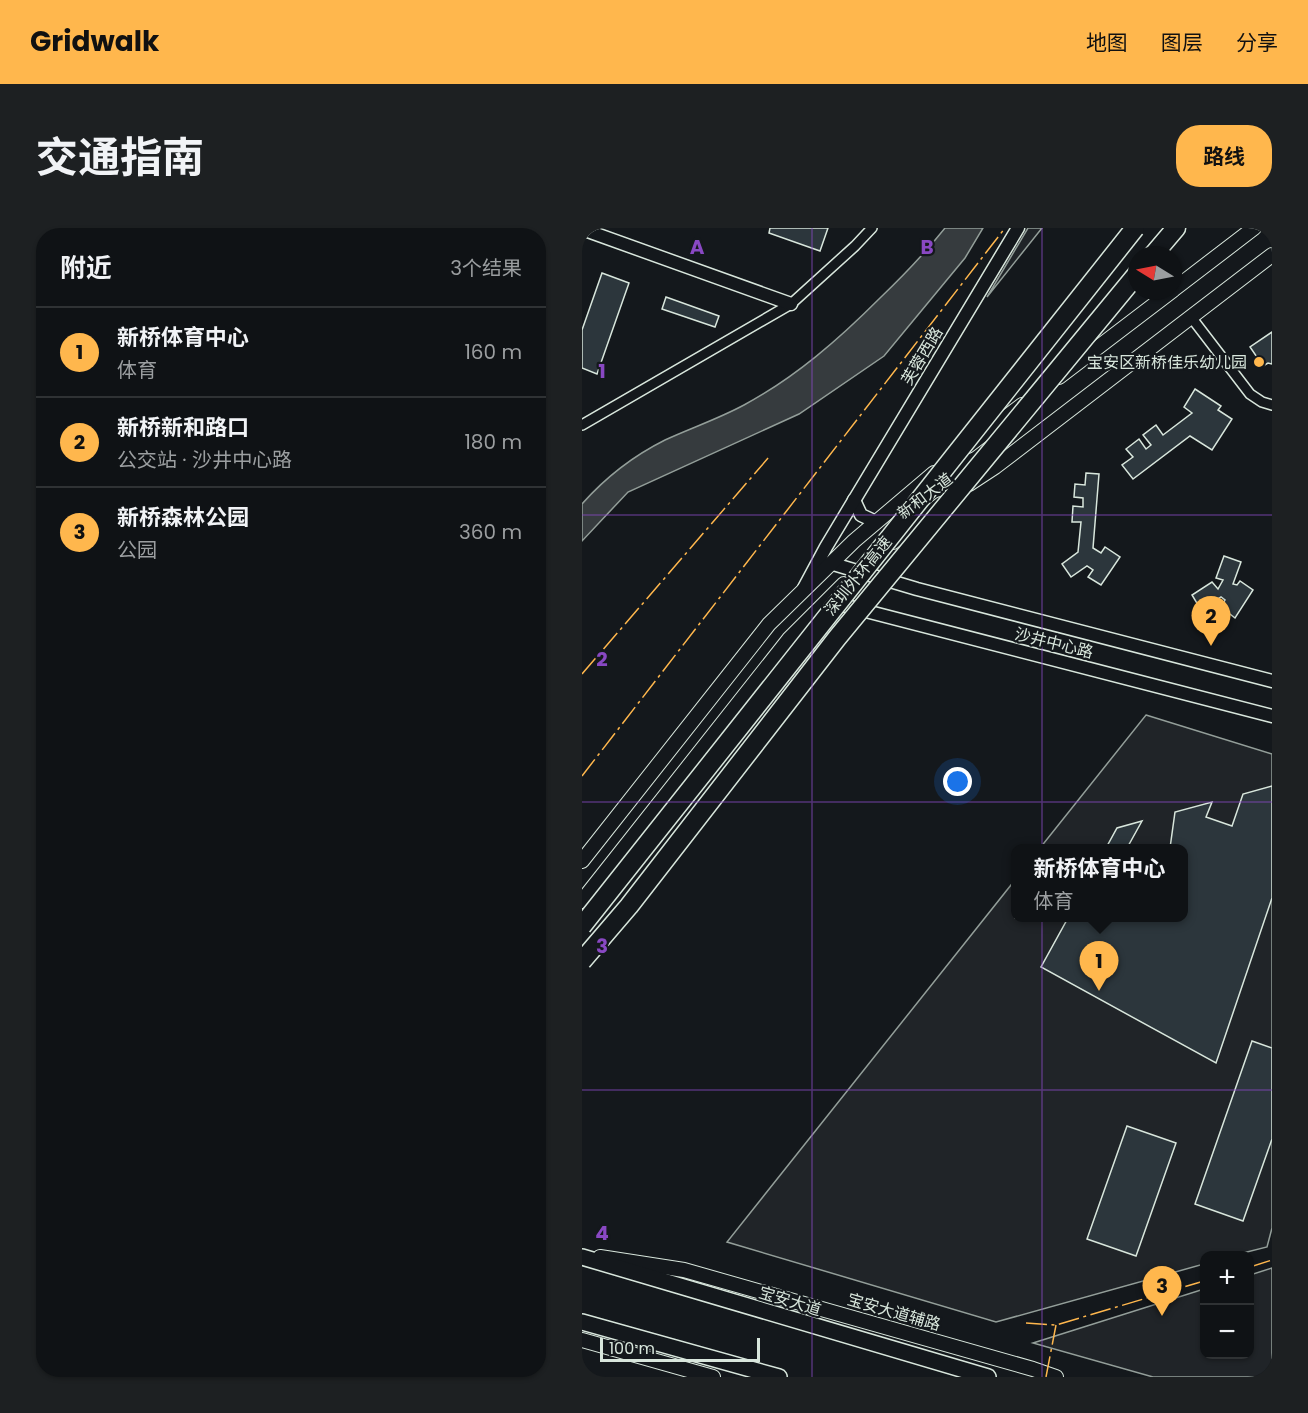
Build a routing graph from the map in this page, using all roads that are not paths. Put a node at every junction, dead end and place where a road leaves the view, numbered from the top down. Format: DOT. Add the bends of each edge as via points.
graph roads {
  1 [pos="872,228"];
  2 [pos="1018,228"];
  3 [pos="1136,228"];
  4 [pos="1176,228"];
  5 [pos="1254,228"];
  6 [pos="582,229"];
  7 [pos="1161,246"];
  8 [pos="1272,255"];
  9 [pos="1182,282"];
  10 [pos="1128,285"];
  11 [pos="1159,300"];
  12 [pos="791,304"];
  13 [pos="1191,317"];
  14 [pos="1272,405"];
  15 [pos="582,425"];
  16 [pos="854,500"];
  17 [pos="876,522"];
  18 [pos="830,563"];
  19 [pos="858,572"];
  20 [pos="804,588"];
  21 [pos="827,600"];
  22 [pos="1272,681"];
  23 [pos="1272,716"];
  24 [pos="582,861"];
  25 [pos="582,902"];
  26 [pos="582,926"];
  27 [pos="582,961"];
  28 [pos="582,1256"];
  29 [pos="582,1322"];
  30 [pos="582,1340"];
  31 [pos="713,1377"];
  32 [pos="779,1377"];
  33 [pos="988,1377"];
  34 [pos="1056,1377"];
  1 -- 12 [label="street"];
  2 -- 16 [label="street, 芙蓉西路"];
  3 -- 26 [label="highway, 深圳外环高速, bridge"];
  4 -- 7 [label="highway"];
  5 -- 9 [label="main road, 新和大道"];
  6 -- 12 [label="street"];
  8 -- 13 [label="main road, 新和大道"];
  10 -- 27 [label="highway, 深圳外环高速, bridge" via="837,638"];
  11 -- 17 [label="main road, 新和大道"];
  12 -- 15 [label="street"];
  13 -- 14 [label="street" via="1250,394"];
  13 -- 19 [label="main road, 新和大道" via="932,511"];
  16 -- 17 [label="street" via="861,515"];
  16 -- 20 [label="street, 芙蓉西路"];
  17 -- 18 [label="main road, 新和大道"];
  18 -- 19 [label="street, 沙井中心路"];
  18 -- 20 [label="main road, 新和大道"];
  19 -- 21 [label="main road, 新和大道"];
  19 -- 22 [label="street, 沙井中心路"];
  20 -- 24 [label="main road, 新和大道" via="769,624"];
  21 -- 23 [label="street, 沙井中心路"];
  21 -- 25 [label="main road, 新和大道" via="789,639"];
  28 -- 33 [label="main road, 宝安大道"];
  28 -- 34 [label="main road, 宝安大道辅路" via="684,1270"];
  29 -- 32 [label="main road"];
  30 -- 31 [label="main road"];
}
